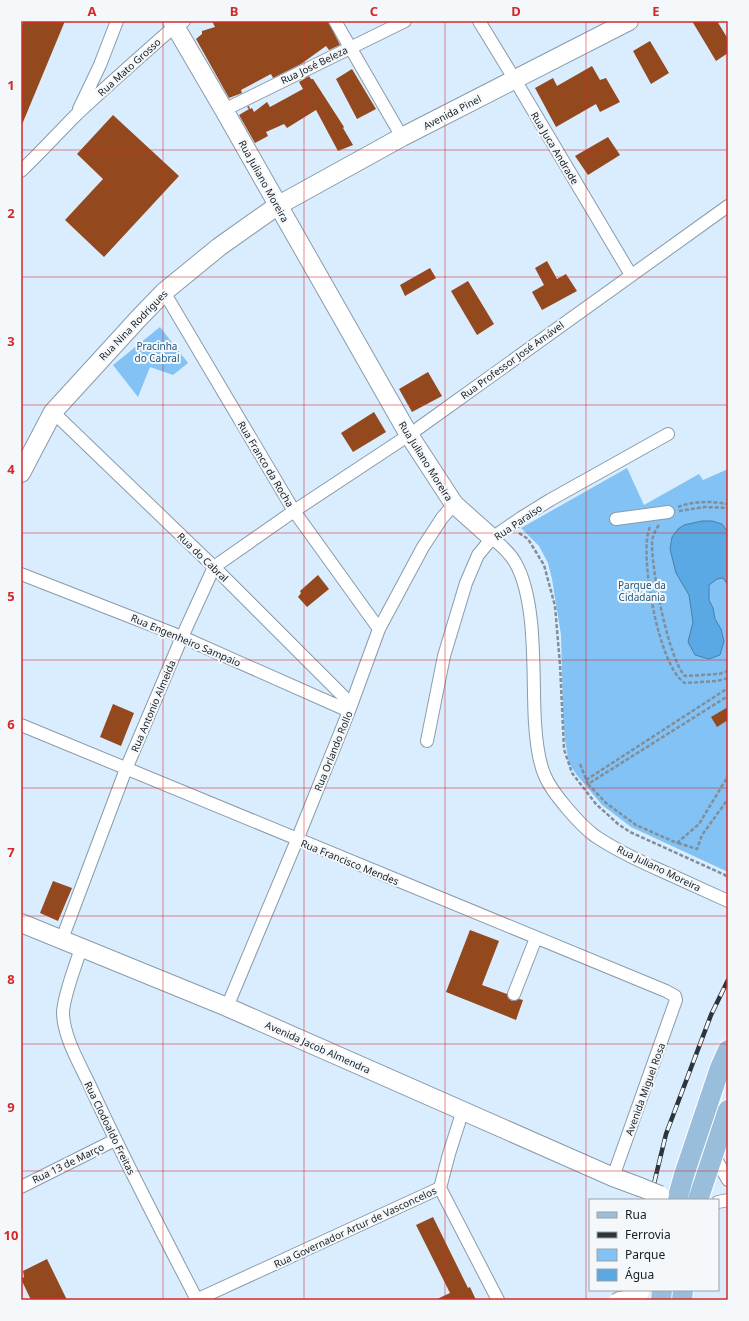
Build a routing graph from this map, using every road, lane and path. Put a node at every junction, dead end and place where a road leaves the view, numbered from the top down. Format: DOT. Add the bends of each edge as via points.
graph roads {
  1 [pos="117,21"];
  2 [pos="335,21"];
  3 [pos="405,21"];
  4 [pos="479,21"];
  5 [pos="629,21"];
  6 [pos="177,23"];
  7 [pos="350,48"];
  8 [pos="100,65"];
  9 [pos="115,79"];
  10 [pos="516,80"];
  11 [pos="224,110"];
  12 [pos="76,116"];
  13 [pos="402,137"];
  14 [pos="21,171"];
  15 [pos="277,206"];
  16 [pos="728,206"];
  17 [pos="631,275"];
  18 [pos="164,292"];
  19 [pos="53,412"];
  20 [pos="668,434"];
  21 [pos="409,435"];
  22 [pos="21,473"];
  23 [pos="454,504"];
  24 [pos="728,504"];
  25 [pos="728,508"];
  26 [pos="294,511"];
  27 [pos="665,517"];
  28 [pos="618,521"];
  29 [pos="509,526"];
  30 [pos="492,538"];
  31 [pos="548,563"];
  32 [pos="544,565"];
  33 [pos="214,567"];
  34 [pos="21,574"];
  35 [pos="379,629"];
  36 [pos="182,637"];
  37 [pos="728,671"];
  38 [pos="728,678"];
  39 [pos="728,688"];
  40 [pos="728,696"];
  41 [pos="350,708"];
  42 [pos="21,725"];
  43 [pos="427,742"];
  44 [pos="580,764"];
  45 [pos="126,769"];
  46 [pos="728,776"];
  47 [pos="587,782"];
  48 [pos="728,799"];
  49 [pos="297,840"];
  50 [pos="677,842"];
  51 [pos="728,880"];
  52 [pos="728,901"];
  53 [pos="21,923"];
  54 [pos="536,938"];
  55 [pos="62,939"];
  56 [pos="81,948"];
  57 [pos="514,994"];
  58 [pos="676,1000"];
  59 [pos="227,1007"];
  60 [pos="728,1050"];
  61 [pos="463,1110"];
  62 [pos="728,1110"];
  63 [pos="115,1140"];
  64 [pos="713,1154"];
  65 [pos="613,1177"];
  66 [pos="728,1180"];
  67 [pos="21,1187"];
  68 [pos="440,1188"];
  69 [pos="670,1198"];
  70 [pos="698,1199"];
  71 [pos="657,1294"];
  72 [pos="197,1300"];
  73 [pos="498,1300"];
  74 [pos="615,1300"];
  1 -- 8 [label="street, Rua Mato Grosso"];
  2 -- 7 [label="street"];
  3 -- 7 [label="street, Rua José Beleza"];
  4 -- 10 [label="street, Rua Juca Andrade"];
  5 -- 10 [label="street, Avenida Pinel"];
  6 -- 9 [label="street, Rua Mato Grosso"];
  6 -- 11 [label="street, Rua Juliano Moreira"];
  7 -- 11 [label="street, Rua José Beleza"];
  7 -- 13 [label="street"];
  8 -- 9 [label="street" via="100,78"];
  8 -- 12 [label="street, Rua Mato Grosso"];
  9 -- 12 [label="street, Rua Mato Grosso"];
  10 -- 13 [label="street, Avenida Pinel"];
  10 -- 17 [label="street, Rua Juca Andrade"];
  11 -- 15 [label="street, Rua Juliano Moreira"];
  12 -- 14 [label="street, Rua Mato Grosso"];
  13 -- 15 [label="street, Avenida Pinel"];
  15 -- 18 [label="street, Rua Nina Rodrigues" via="219,247"];
  15 -- 21 [label="street, Rua Juliano Moreira"];
  16 -- 17 [label="street, Rua Professor José Amável"];
  17 -- 21 [label="street, Rua Professor José Amável"];
  18 -- 19 [label="street, Rua Nina Rodrigues"];
  18 -- 26 [label="street, Rua Franco da Rocha"];
  19 -- 22 [label="street, Rua Nina Rodrigues"];
  19 -- 33 [label="street, Rua do Cabral"];
  20 -- 29 [label="street, Rua Paraiso"];
  21 -- 23 [label="street, Rua Juliano Moreira"];
  21 -- 26 [label="street, Rua Professor José Amável"];
  23 -- 30 [label="street, Rua Juliano Moreira"];
  23 -- 35 [label="street, Rua Orlando Rollo" via="423,547"];
  24 -- 27 [label="path" via="691,503 671,509"];
  25 -- 27 [label="path" via="683,509"];
  26 -- 33 [label="street"];
  26 -- 35 [label="street, Rua Franco da Rocha"];
  27 -- 28 [label="street"];
  27 -- 37 [label="path" via="654,533 653,557 671,650 677,665 685,676 690,677"];
  27 -- 38 [label="path" via="649,528 646,540 651,598 664,652 676,677 684,683"];
  29 -- 30 [label="street, Rua Paraiso"];
  29 -- 32 [label="path" via="528,539"];
  30 -- 43 [label="street, Rua Paraiso" via="478,555 453,622"];
  30 -- 52 [label="street, Rua Juliano Moreira" via="515,562 528,600 536,744 544,776 571,812 594,835 629,856"];
  31 -- 32 [label="path"];
  32 -- 51 [label="path" via="555,606 564,749 572,773 596,804 618,824 653,843 725,875"];
  33 -- 36 [label="street, Rua Antonio Almeida"];
  33 -- 41 [label="street, Rua do Cabral"];
  34 -- 36 [label="street, Rua Engenheiro Sampaio"];
  35 -- 41 [label="street, Rua Orlando Rollo"];
  36 -- 41 [label="street, Rua Engenheiro Sampaio"];
  36 -- 45 [label="street, Rua Antonio Almeida"];
  39 -- 47 [label="path"];
  40 -- 47 [label="path"];
  41 -- 49 [label="street, Rua Orlando Rollo"];
  42 -- 45 [label="street, Rua Francisco Mendes"];
  44 -- 47 [label="path"];
  45 -- 49 [label="street, Rua Francisco Mendes"];
  45 -- 55 [label="street, Rua Antonio Almeida"];
  46 -- 50 [label="path" via="699,824"];
  47 -- 50 [label="path" via="606,803 636,825"];
  48 -- 50 [label="path" via="702,836 697,849"];
  49 -- 54 [label="street, Rua Francisco Mendes"];
  49 -- 59 [label="street, Rua Orlando Rollo"];
  53 -- 55 [label="street, Avenida Jacob Almendra"];
  54 -- 57 [label="street"];
  54 -- 58 [label="street, Rua Francisco Mendes" via="666,991 675,996"];
  55 -- 56 [label="street, Avenida Jacob Almendra"];
  56 -- 59 [label="street, Avenida Jacob Almendra"];
  56 -- 63 [label="street, Rua Clodoaldo Freitas" via="65,1001 65,1024 72,1046"];
  58 -- 65 [label="street, Avenida Miguel Rosa"];
  59 -- 61 [label="street, Avenida Jacob Almendra"];
  60 -- 69 [label="main road" via="684,1175"];
  61 -- 65 [label="street, Avenida Jacob Almendra"];
  61 -- 68 [label="street, Rua Governador Artur de Vasconcelos"];
  62 -- 64 [label="main road"];
  63 -- 67 [label="street, Rua 13 de Março"];
  63 -- 72 [label="street, Rua Clodoaldo Freitas"];
  64 -- 66 [label="street"];
  64 -- 70 [label="main road"];
  65 -- 69 [label="street, Avenida Jacob Almendra, bridge"];
  68 -- 72 [label="street, Rua Governador Artur de Vasconcelos"];
  68 -- 73 [label="street"];
  71 -- 74 [label="street, bridge"];
}
